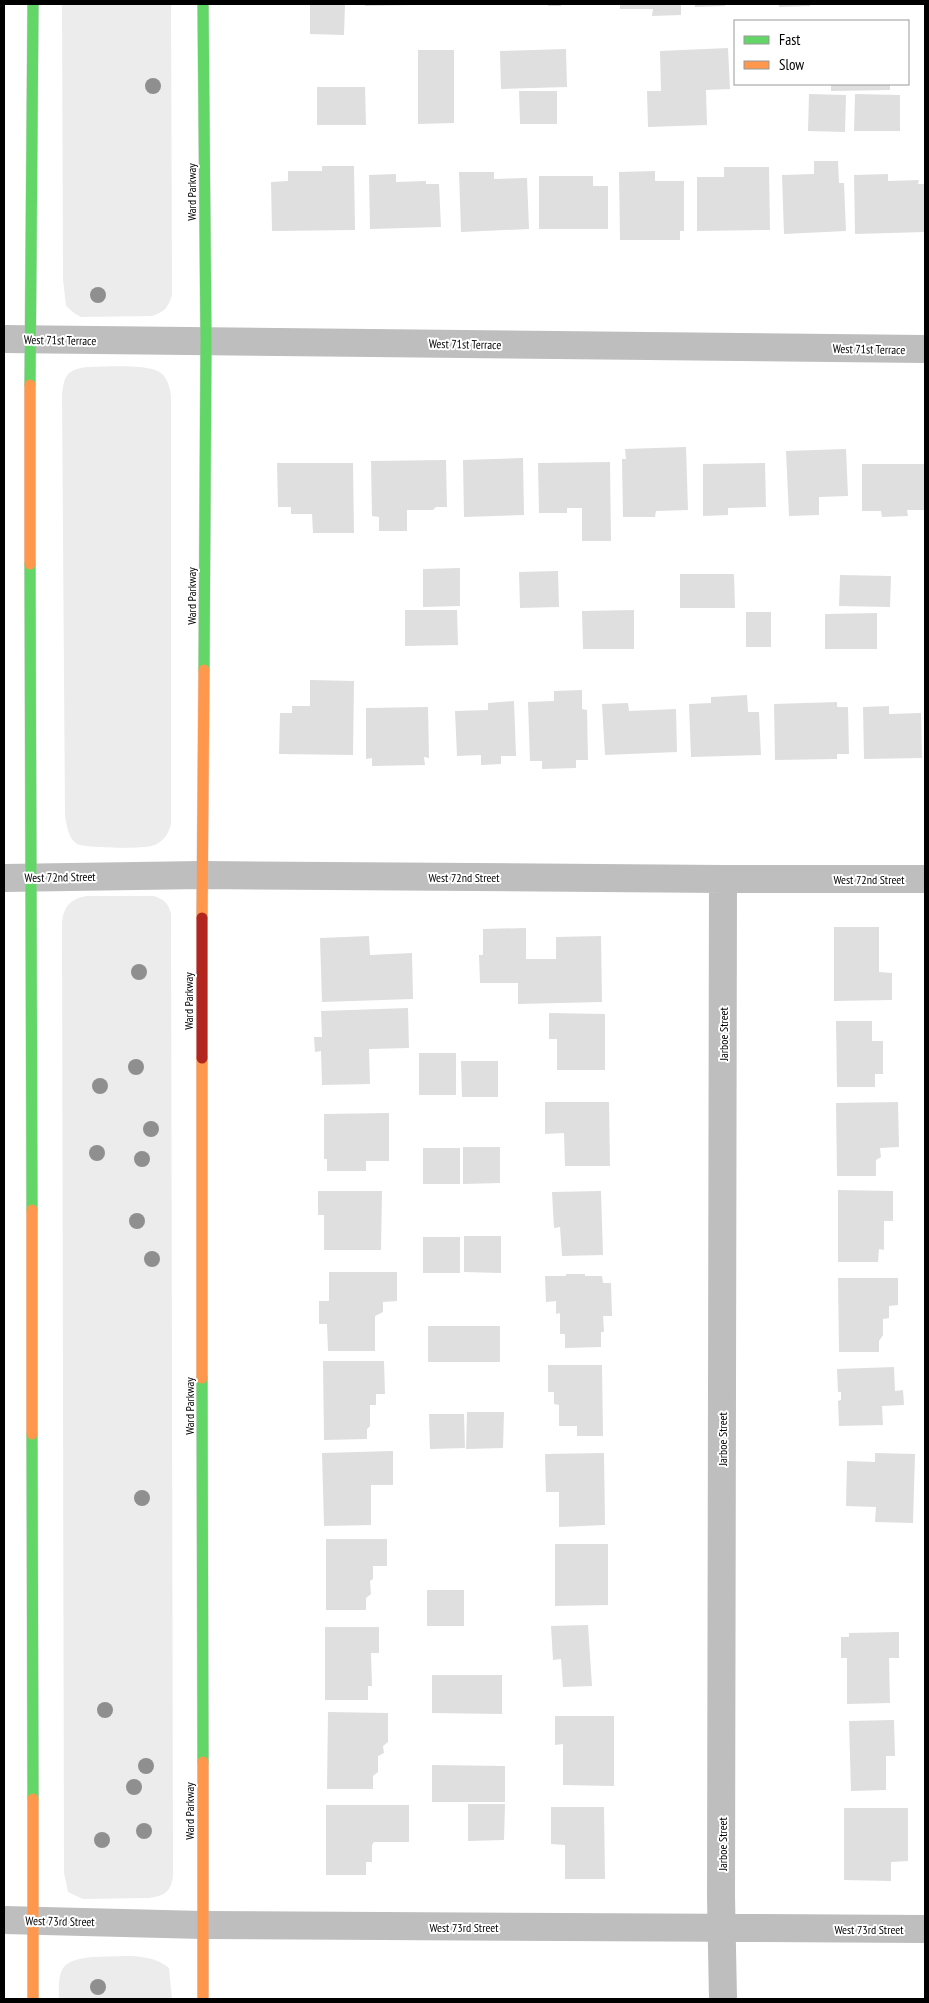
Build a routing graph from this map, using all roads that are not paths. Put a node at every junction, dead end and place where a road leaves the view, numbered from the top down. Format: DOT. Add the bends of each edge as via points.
graph roads {
  1 [pos="33,4"];
  2 [pos="203,4"];
  3 [pos="17,339"];
  4 [pos="206,341"];
  5 [pos="925,349"];
  6 [pos="202,875"];
  7 [pos="4,878"];
  8 [pos="31,878"];
  9 [pos="925,879"];
  10 [pos="723,880"];
  11 [pos="4,892"];
  12 [pos="4,1920"];
  13 [pos="32,1921"];
  14 [pos="203,1925"];
  15 [pos="722,1928"];
  16 [pos="925,1929"];
  17 [pos="33,1999"];
  18 [pos="203,1999"];
  19 [pos="723,1999"];
  1 -- 3 [label="main road"];
  2 -- 4 [label="main road, Ward Parkway"];
  3 -- 4 [label="street, West 71st Terrace"];
  3 -- 8 [label="main road"];
  4 -- 5 [label="street, West 71st Terrace"];
  4 -- 6 [label="main road, Ward Parkway"];
  6 -- 8 [label="street, West 72nd Street"];
  6 -- 10 [label="street, West 72nd Street"];
  6 -- 14 [label="main road, Ward Parkway"];
  7 -- 8 [label="street, West 72nd Street"];
  8 -- 11 [label="street"];
  8 -- 13 [label="main road"];
  9 -- 10 [label="street, West 72nd Street"];
  10 -- 15 [label="street, Jarboe Street"];
  12 -- 13 [label="street, West 73rd Street"];
  13 -- 14 [label="street, West 73rd Street"];
  13 -- 17 [label="main road"];
  14 -- 15 [label="street, West 73rd Street"];
  14 -- 18 [label="main road, Ward Parkway"];
  15 -- 16 [label="street, West 73rd Street"];
  15 -- 19 [label="street, Jarboe Street"];
}
